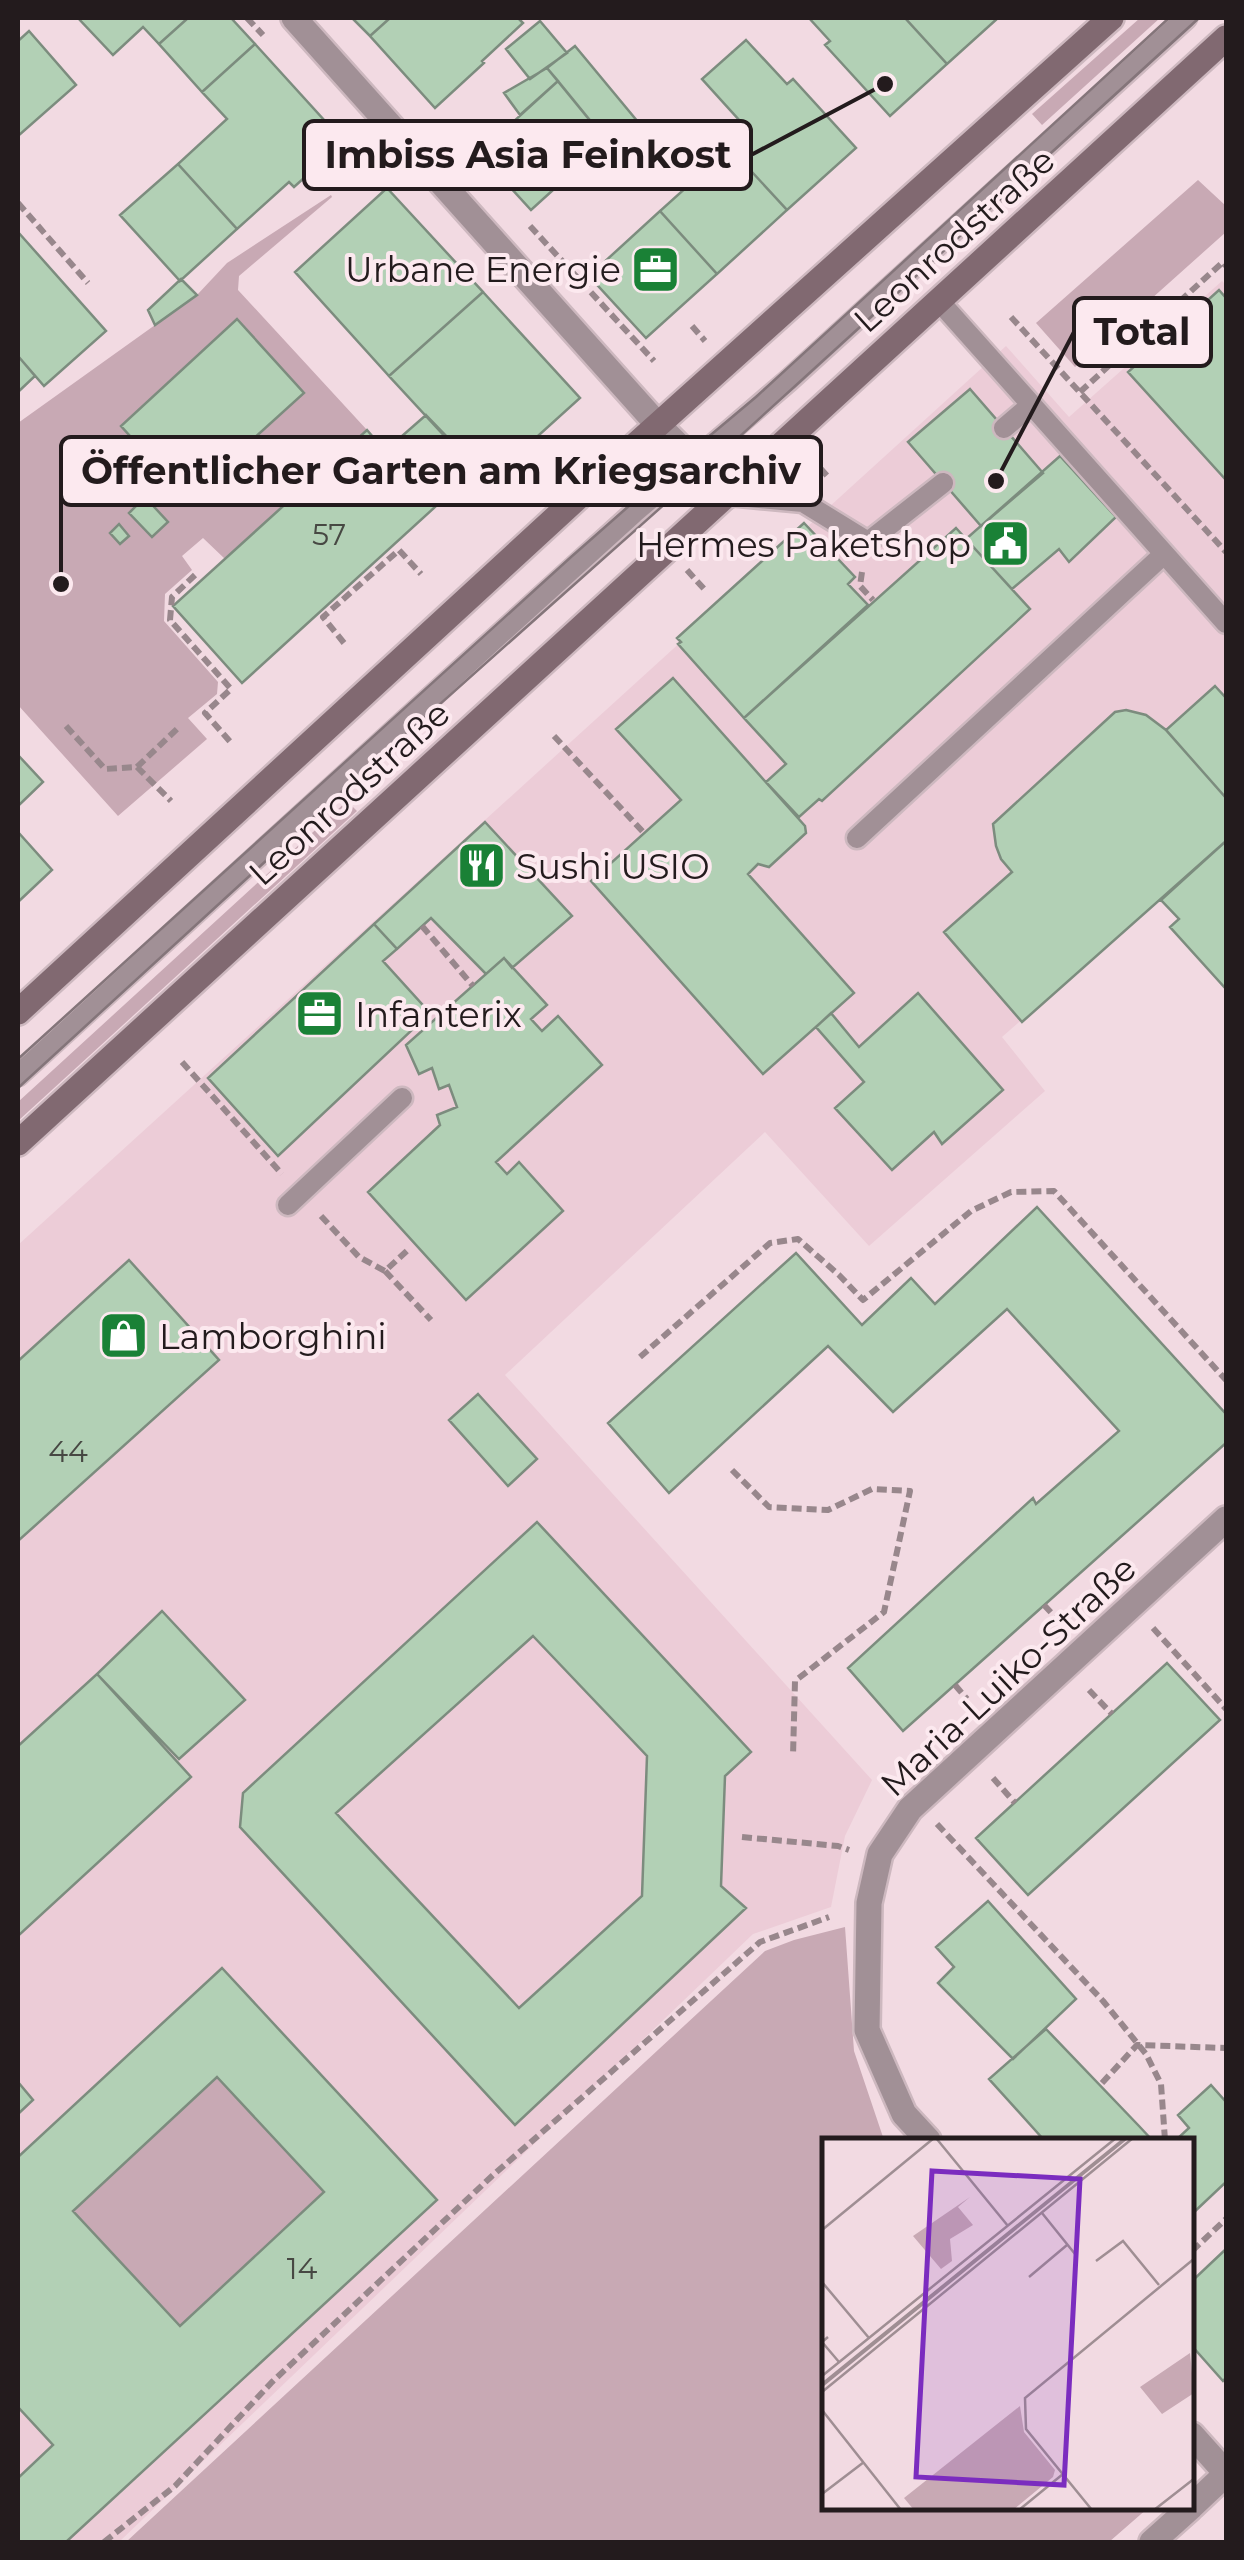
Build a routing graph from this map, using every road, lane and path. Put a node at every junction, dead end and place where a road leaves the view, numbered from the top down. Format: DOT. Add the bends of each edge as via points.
graph roads {
  1 [pos="294,18"];
  2 [pos="1111,18"];
  3 [pos="1186,18"];
  4 [pos="1226,38"];
  5 [pos="18,203"];
  6 [pos="1226,266"];
  7 [pos="88,283"];
  8 [pos="939,301"];
  9 [pos="1010,317"];
  10 [pos="1080,392"];
  11 [pos="1030,405"];
  12 [pos="658,425"];
  13 [pos="1004,428"];
  14 [pos="696,462"];
  15 [pos="943,483"];
  16 [pos="728,494"];
  17 [pos="1226,552"];
  18 [pos="1164,554"];
  19 [pos="421,574"];
  20 [pos="195,575"];
  21 [pos="1226,623"];
  22 [pos="344,643"];
  23 [pos="66,726"];
  24 [pos="178,728"];
  25 [pos="554,736"];
  26 [pos="233,745"];
  27 [pos="137,767"];
  28 [pos="171,801"];
  29 [pos="644,833"];
  30 [pos="857,838"];
  31 [pos="422,926"];
  32 [pos="473,986"];
  33 [pos="18,1012"];
  34 [pos="18,1076"];
  35 [pos="402,1098"];
  36 [pos="18,1143"];
  37 [pos="288,1205"];
  38 [pos="385,1270"];
  39 [pos="430,1320"];
  40 [pos="640,1357"];
  41 [pos="1226,1380"];
  42 [pos="732,1470"];
  43 [pos="1226,1518"];
  44 [pos="1044,1605"];
  45 [pos="1058,1619"];
  46 [pos="1152,1626"];
  47 [pos="956,1685"];
  48 [pos="1084,1685"];
  49 [pos="967,1699"];
  50 [pos="1226,1708"];
  51 [pos="1112,1714"];
  52 [pos="793,1756"];
  53 [pos="989,1774"];
  54 [pos="1015,1802"];
  55 [pos="936,1824"];
  56 [pos="742,1837"];
  57 [pos="850,1850"];
  58 [pos="829,1917"];
  59 [pos="1137,2045"];
  60 [pos="1226,2048"];
  61 [pos="1102,2083"];
  62 [pos="926,2138"];
  63 [pos="1165,2138"];
  64 [pos="1226,2220"];
  65 [pos="1194,2249"];
  66 [pos="1194,2437"];
  67 [pos="1226,2474"];
  68 [pos="1194,2504"];
  69 [pos="1188,2510"];
  70 [pos="104,2542"];
  71 [pos="1152,2542"];
  1 -- 12 [label="street"];
  2 -- 12 [label="main road, Leonrodstraße"];
  3 -- 14 [label="lane"];
  4 -- 8 [label="main road, Leonrodstraße"];
  5 -- 7 [label="path"];
  6 -- 10 [label="path"];
  8 -- 11 [label="lane"];
  8 -- 16 [label="main road, Leonrodstraße"];
  9 -- 10 [label="path"];
  10 -- 17 [label="path"];
  11 -- 13 [label="lane"];
  11 -- 18 [label="lane"];
  12 -- 14 [label="street"];
  12 -- 33 [label="main road, Leonrodstraße"];
  14 -- 16 [label="street"];
  14 -- 34 [label="lane"];
  15 -- 16 [label="lane" via="868,542 804,502"];
  16 -- 36 [label="main road, Leonrodstraße"];
  18 -- 21 [label="lane"];
  18 -- 30 [label="lane"];
  19 -- 22 [label="path" via="399,550 345,594 323,617"];
  20 -- 26 [label="path" via="172,596 170,620 231,689 205,713"];
  23 -- 27 [label="path" via="105,769"];
  24 -- 27 [label="path"];
  25 -- 29 [label="path"];
  27 -- 28 [label="path"];
  31 -- 32 [label="path"];
  35 -- 37 [label="lane"];
  38 -- 39 [label="path"];
  40 -- 41 [label="path" via="770,1244 798,1239 863,1300 972,1211 1012,1192 1054,1191"];
  42 -- 52 [label="path" via="769,1507 828,1510 872,1489 910,1491 884,1612 795,1681"];
  43 -- 62 [label="street, Maria-Luiko-Straße" via="910,1810 880,1854 869,1903 867,2030 904,2114"];
  44 -- 45 [label="path"];
  46 -- 50 [label="path"];
  47 -- 49 [label="path"];
  48 -- 51 [label="path"];
  53 -- 54 [label="path"];
  55 -- 59 [label="path"];
  56 -- 57 [label="path"];
  58 -- 70 [label="path" via="760,1942 492,2176 272,2382 175,2486"];
  59 -- 60 [label="path"];
  59 -- 61 [label="path"];
  59 -- 63 [label="path" via="1161,2084"];
  64 -- 65 [label="path"];
  66 -- 67 [label="street"];
  67 -- 68 [label="street"];
  69 -- 71 [label="street"];
}
